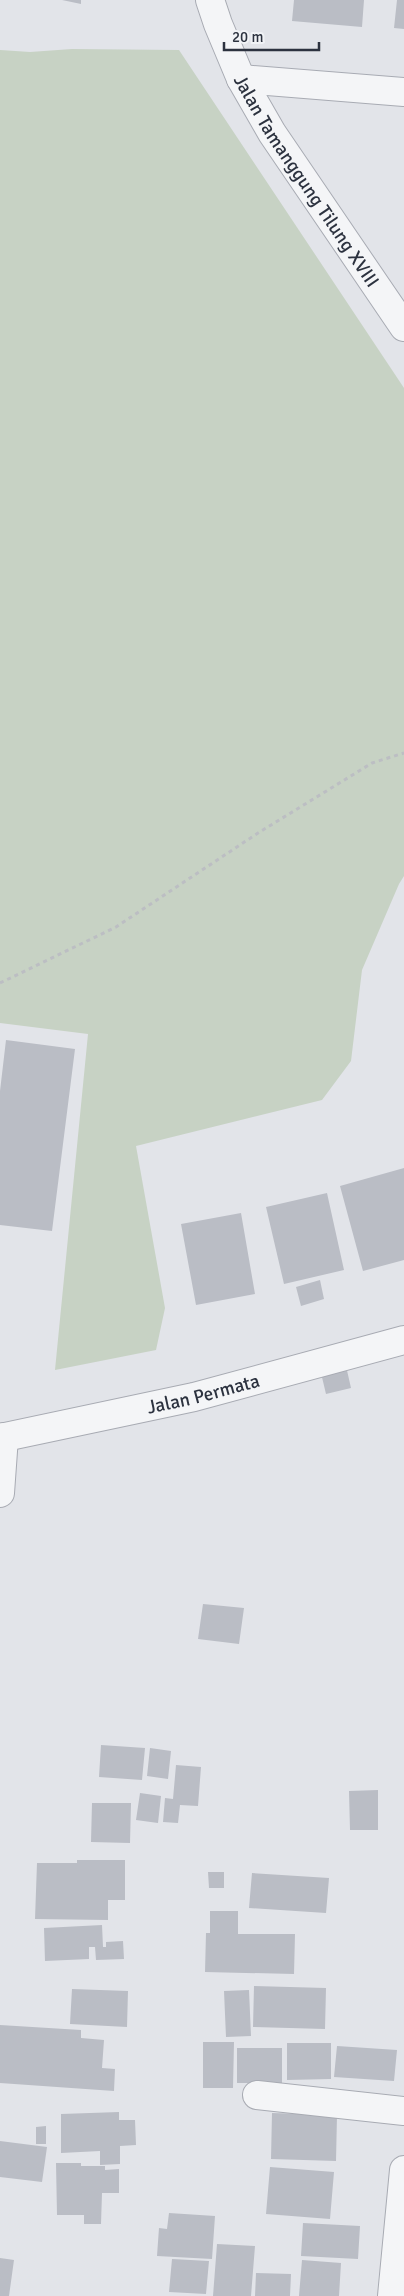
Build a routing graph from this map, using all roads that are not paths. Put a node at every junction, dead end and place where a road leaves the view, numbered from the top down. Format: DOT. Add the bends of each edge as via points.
graph roads {
  1 [pos="210,0"];
  2 [pos="241,79"];
  3 [pos="404,92"];
  4 [pos="404,327"];
  5 [pos="404,1340"];
  6 [pos="2,1437"];
  7 [pos="0,1493"];
  8 [pos="257,2095"];
  9 [pos="404,2111"];
  10 [pos="404,2170"];
  11 [pos="392,2296"];
  1 -- 2 [label="street, Jalan Tamanggung Tilung XVIII"];
  2 -- 3 [label="street"];
  2 -- 4 [label="street, Jalan Tamanggung Tilung XVIII" via="272,133"];
  5 -- 6 [label="street, Jalan Permata" via="194,1397"];
  6 -- 7 [label="street"];
  8 -- 9 [label="street"];
  10 -- 11 [label="street"];
}
